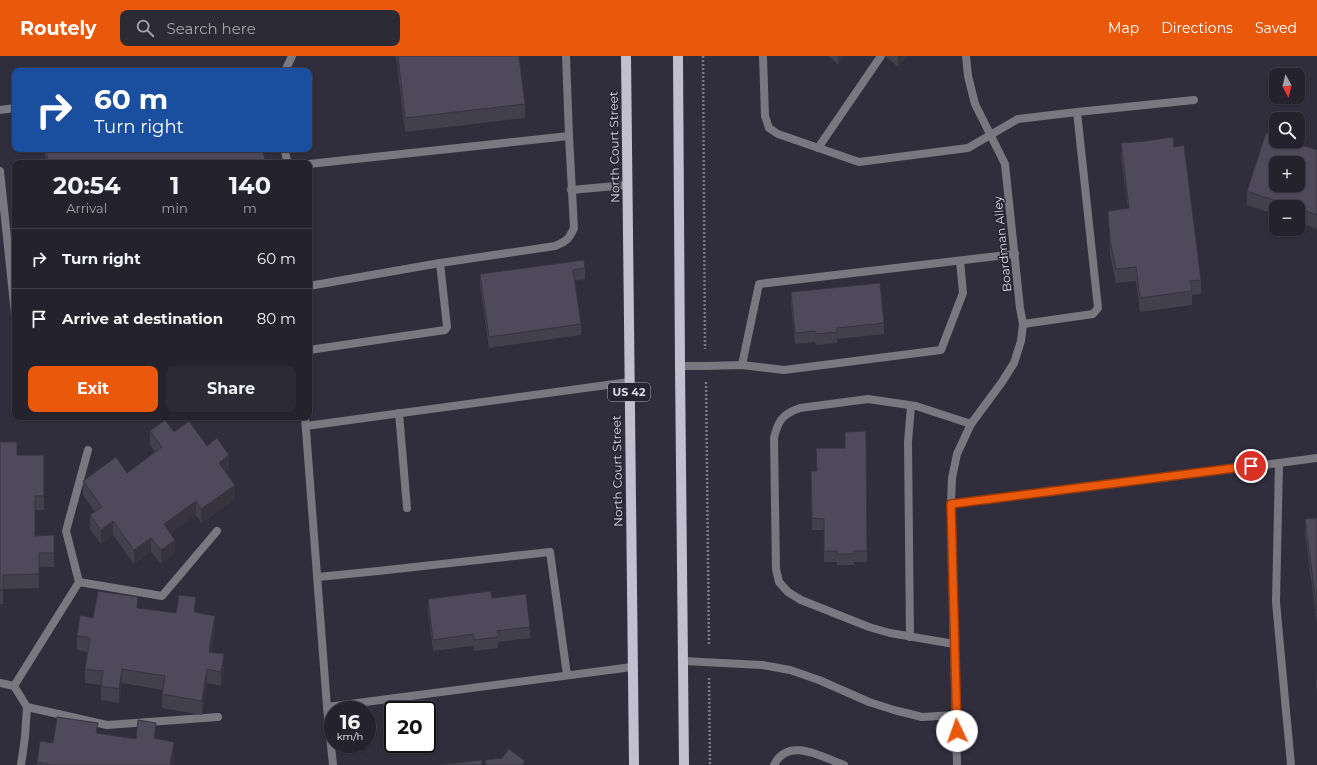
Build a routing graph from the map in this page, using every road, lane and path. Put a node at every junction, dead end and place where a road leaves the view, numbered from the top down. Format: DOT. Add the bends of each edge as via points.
graph roads {
  1 [pos="292,56"];
  2 [pos="566,56"];
  3 [pos="626,56"];
  4 [pos="678,56"];
  5 [pos="703,56"];
  6 [pos="763,56"];
  7 [pos="881,56"];
  8 [pos="966,56"];
  9 [pos="286,68"];
  10 [pos="1194,100"];
  11 [pos="12,108"];
  12 [pos="0,110"];
  13 [pos="1077,112"];
  14 [pos="991,135"];
  15 [pos="569,136"];
  16 [pos="818,148"];
  17 [pos="312,164"];
  18 [pos="0,171"];
  19 [pos="627,185"];
  20 [pos="571,190"];
  21 [pos="1015,254"];
  22 [pos="960,261"];
  23 [pos="440,263"];
  24 [pos="12,285"];
  25 [pos="312,285"];
  26 [pos="1023,324"];
  27 [pos="312,350"];
  28 [pos="742,364"];
  29 [pos="680,366"];
  30 [pos="705,366"];
  31 [pos="629,382"];
  32 [pos="911,406"];
  33 [pos="399,413"];
  34 [pos="305,420"];
  35 [pos="971,424"];
  36 [pos="306,426"];
  37 [pos="88,450"];
  38 [pos="1317,458"];
  39 [pos="1279,463"];
  40 [pos="951,504"];
  41 [pos="407,508"];
  42 [pos="217,531"];
  43 [pos="318,577"];
  44 [pos="79,582"];
  45 [pos="910,637"];
  46 [pos="954,644"];
  47 [pos="683,661"];
  48 [pos="709,662"];
  49 [pos="632,667"];
  50 [pos="568,676"];
  51 [pos="0,683"];
  52 [pos="14,686"];
  53 [pos="327,701"];
  54 [pos="374,701"];
  55 [pos="27,707"];
  56 [pos="956,715"];
  57 [pos="218,717"];
  58 [pos="332,753"];
  59 [pos="20,765"];
  60 [pos="333,765"];
  61 [pos="634,765"];
  62 [pos="684,765"];
  63 [pos="710,765"];
  64 [pos="774,765"];
  65 [pos="844,765"];
  66 [pos="957,765"];
  67 [pos="1291,765"];
  1 -- 9 [label="street"];
  2 -- 15 [label="street"];
  3 -- 19 [label="main road, North Court Street / US 42"];
  4 -- 29 [label="main road"];
  5 -- 30 [label="path"];
  6 -- 16 [label="street" via="765,116 769,128 778,134"];
  7 -- 16 [label="street"];
  8 -- 14 [label="street, Boardman Alley" via="975,104"];
  10 -- 13 [label="street"];
  11 -- 12 [label="street"];
  13 -- 14 [label="street" via="1018,118"];
  13 -- 26 [label="street" via="1098,308 1093,314"];
  14 -- 16 [label="street" via="968,148 859,162"];
  14 -- 21 [label="street, Boardman Alley" via="1005,164"];
  15 -- 17 [label="street"];
  15 -- 20 [label="street"];
  18 -- 24 [label="street"];
  19 -- 20 [label="street"];
  19 -- 31 [label="main road, North Court Street / US 42"];
  20 -- 23 [label="street" via="574,228 568,240 562,244"];
  21 -- 22 [label="street"];
  21 -- 26 [label="street, Boardman Alley"];
  22 -- 28 [label="street" via="759,284"];
  22 -- 28 [label="street" via="963,293 941,350 784,370"];
  23 -- 25 [label="street"];
  23 -- 27 [label="street" via="447,327 445,330"];
  26 -- 35 [label="street, Boardman Alley" via="1014,363"];
  28 -- 30 [label="street"];
  29 -- 30 [label="street"];
  29 -- 47 [label="main road"];
  30 -- 48 [label="path"];
  31 -- 33 [label="street"];
  31 -- 49 [label="main road, North Court Street / US 42"];
  32 -- 35 [label="street"];
  32 -- 45 [label="street" via="908,442"];
  32 -- 45 [label="street" via="868,399 800,408 781,418 774,438 776,569 780,582 788,592 801,600 869,627"];
  33 -- 36 [label="street"];
  33 -- 41 [label="street"];
  34 -- 36 [label="street"];
  35 -- 40 [label="street, Boardman Alley" via="957,454 952,478"];
  36 -- 43 [label="street"];
  37 -- 44 [label="street" via="66,531"];
  38 -- 39 [label="street"];
  39 -- 40 [label="street"];
  39 -- 67 [label="street" via="1276,602"];
  40 -- 46 [label="street, Boardman Alley"];
  42 -- 44 [label="street" via="162,596"];
  43 -- 50 [label="street" via="550,552"];
  43 -- 53 [label="street"];
  44 -- 52 [label="street"];
  45 -- 46 [label="street"];
  46 -- 56 [label="street, Boardman Alley"];
  47 -- 48 [label="street"];
  47 -- 62 [label="main road"];
  48 -- 56 [label="street" via="762,665 790,670 894,710 922,717"];
  48 -- 63 [label="path"];
  49 -- 50 [label="street"];
  49 -- 61 [label="main road, North Court Street / US 42"];
  50 -- 54 [label="street"];
  51 -- 52 [label="street"];
  52 -- 55 [label="street"];
  55 -- 57 [label="street" via="107,725"];
  55 -- 59 [label="street"];
  56 -- 66 [label="street, Boardman Alley"];
  58 -- 60 [label="street"];
  64 -- 65 [label="street" via="783,753 798,749"];
}
